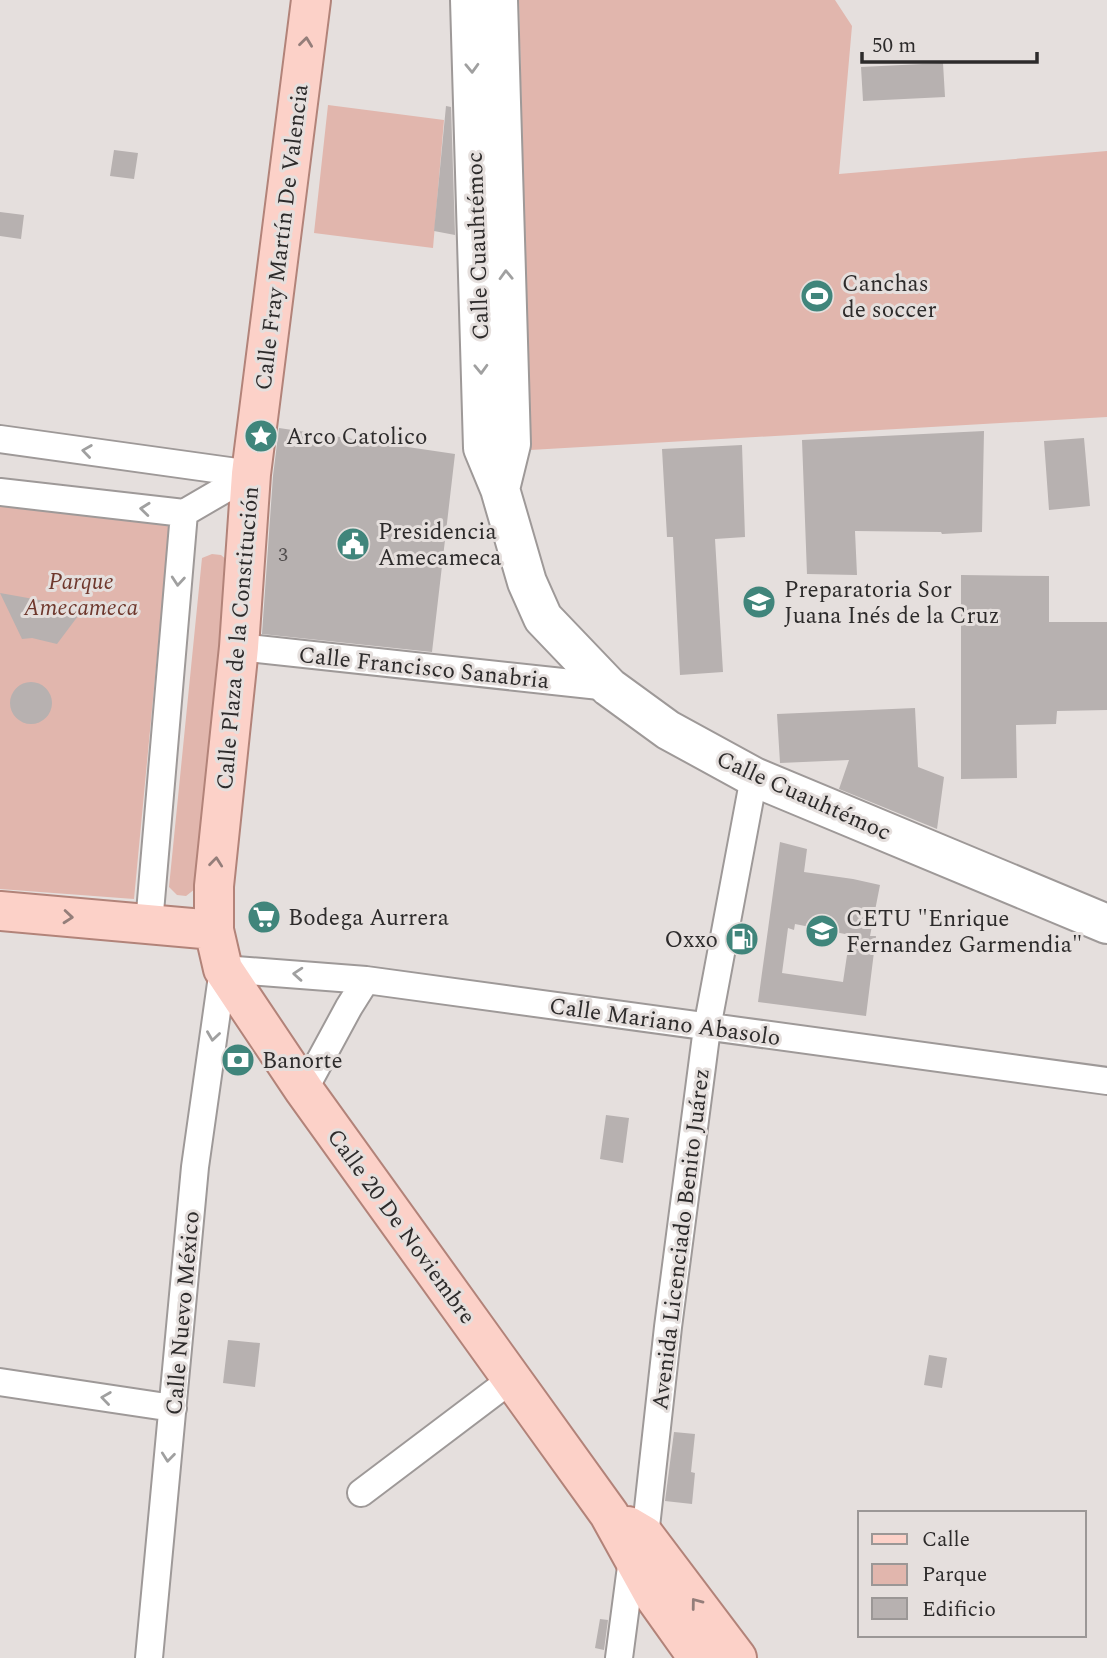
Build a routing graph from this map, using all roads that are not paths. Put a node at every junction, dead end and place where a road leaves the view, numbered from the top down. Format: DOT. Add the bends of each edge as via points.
graph roads {
  1 [pos="312,0"];
  2 [pos="470,0"];
  3 [pos="498,0"];
  4 [pos="490,212"];
  5 [pos="0,439"];
  6 [pos="251,474"];
  7 [pos="0,492"];
  8 [pos="184,513"];
  9 [pos="239,647"];
  10 [pos="609,687"];
  11 [pos="754,777"];
  12 [pos="0,911"];
  13 [pos="149,924"];
  14 [pos="1107,924"];
  15 [pos="214,930"];
  16 [pos="223,969"];
  17 [pos="366,980"];
  18 [pos="706,1028"];
  19 [pos="1107,1081"];
  20 [pos="304,1090"];
  21 [pos="512,1379"];
  22 [pos="0,1382"];
  23 [pos="173,1408"];
  24 [pos="361,1493"];
  25 [pos="638,1548"];
  26 [pos="149,1658"];
  27 [pos="619,1658"];
  28 [pos="698,1658"];
  29 [pos="737,1658"];
  6 -- 1 [label="main road, Calle Fray Martín De Valencia, one-way"];
  2 -- 4 [label="main road, Calle Cuauhtémoc, one-way"];
  3 -- 4 [label="main road, Calle Cuauhtémoc"];
  4 -- 10 [label="main road, Calle Cuauhtémoc" via="483,448 543,618"];
  6 -- 5 [label="street, Calle Plaza de la Constitución, one-way"];
  6 -- 8 [label="street"];
  6 -- 9 [label="main road, Calle Plaza de la Constitución"];
  8 -- 7 [label="street, one-way"];
  8 -- 13 [label="street, one-way"];
  9 -- 10 [label="street, Calle Francisco Sanabria"];
  15 -- 9 [label="main road, Calle Plaza de la Constitución, one-way" via="214,886"];
  10 -- 11 [label="main road, Calle Cuauhtémoc" via="668,730"];
  11 -- 14 [label="main road, Calle Cuauhtémoc"];
  11 -- 18 [label="street, Avenida Licenciado Benito Juárez"];
  12 -- 13 [label="main road, one-way"];
  13 -- 15 [label="main road"];
  15 -- 16 [label="main road, Calle 20 De Noviembre"];
  17 -- 16 [label="street, Calle Mariano Abasolo, one-way"];
  16 -- 20 [label="main road, Calle 20 De Noviembre"];
  16 -- 23 [label="street, Calle Nuevo México, one-way" via="195,1167"];
  17 -- 18 [label="street, Calle Mariano Abasolo"];
  17 -- 20 [label="street"];
  18 -- 19 [label="street, Calle Mariano Abasolo"];
  18 -- 25 [label="street, Avenida Licenciado Benito Juárez"];
  20 -- 21 [label="main road, Calle 20 De Noviembre"];
  21 -- 24 [label="street"];
  21 -- 25 [label="main road, Calle 20 De Noviembre"];
  23 -- 22 [label="street, one-way"];
  23 -- 26 [label="street, Calle Nuevo México, one-way"];
  25 -- 27 [label="street, Avenida Licenciado Benito Juárez"];
  25 -- 28 [label="main road, Calle 20 De Noviembre" via="656,1599"];
  29 -- 25 [label="main road, Calle 20 De Noviembre, one-way"];
}
